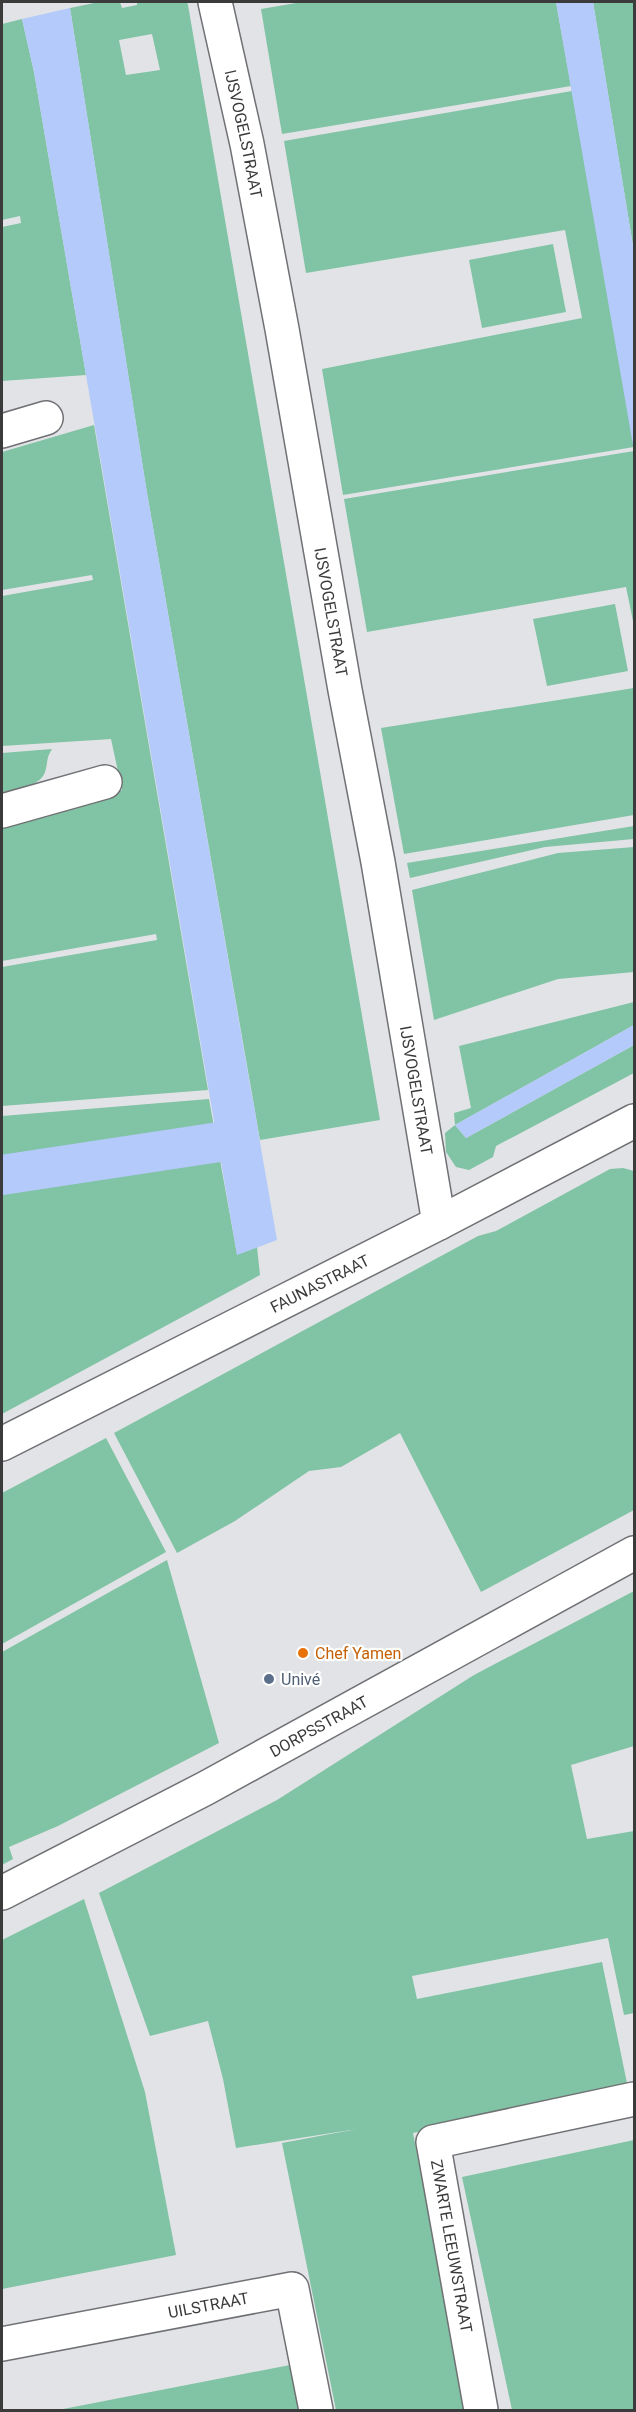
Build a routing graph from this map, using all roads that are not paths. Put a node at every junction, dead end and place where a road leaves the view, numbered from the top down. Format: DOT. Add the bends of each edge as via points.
graph roads {
  1 [pos="215,2"];
  2 [pos="46,418"];
  3 [pos="2,431"];
  4 [pos="105,782"];
  5 [pos="2,811"];
  6 [pos="634,1121"];
  7 [pos="439,1223"];
  8 [pos="2,1444"];
  9 [pos="634,1553"];
  10 [pos="2,1893"];
  11 [pos="634,2099"];
  12 [pos="2,2344"];
  13 [pos="316,2410"];
  14 [pos="482,2410"];
  1 -- 7 [label="street, IJSVOGELSTRAAT" via="282,329"];
  2 -- 3 [label="street"];
  4 -- 5 [label="street"];
  6 -- 7 [label="street, FAUNASTRAAT"];
  7 -- 8 [label="street, FAUNASTRAAT"];
  9 -- 10 [label="street, DORPSSTRAAT" via="207,1788"];
  11 -- 14 [label="street, ZWARTE LEEUWSTRAAT" via="433,2142"];
  12 -- 13 [label="street, UILSTRAAT" via="292,2289"];
}
